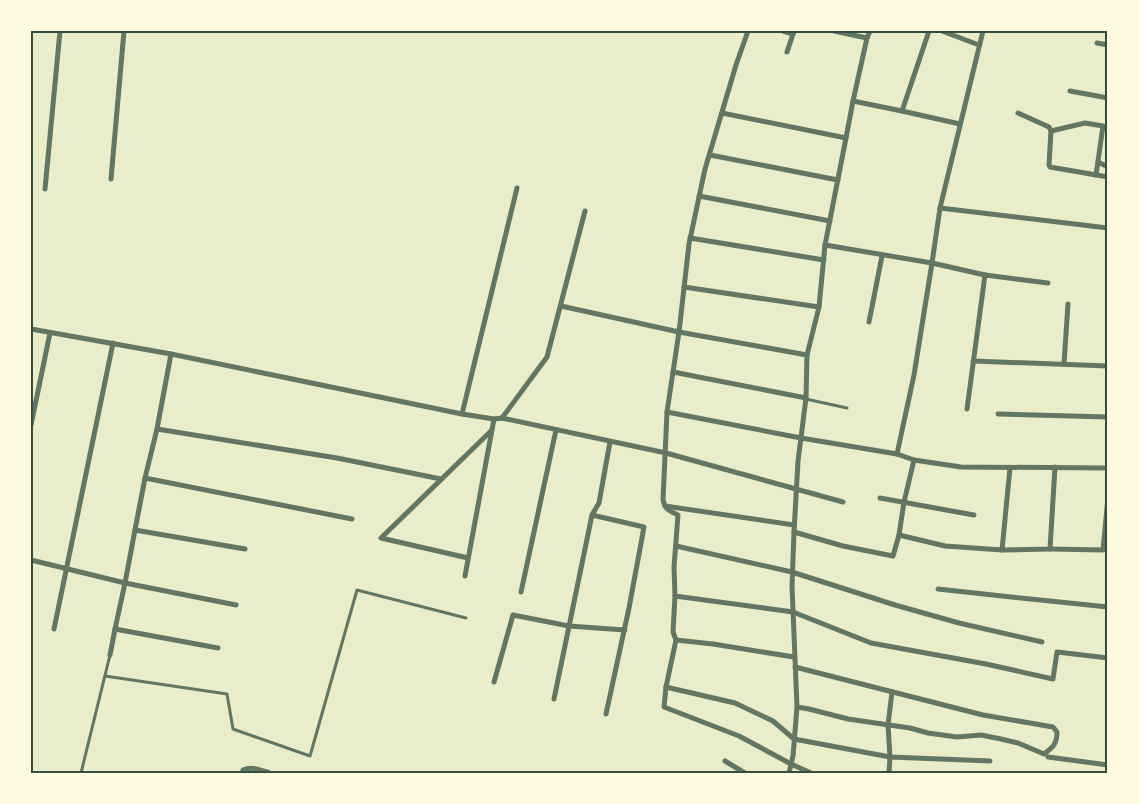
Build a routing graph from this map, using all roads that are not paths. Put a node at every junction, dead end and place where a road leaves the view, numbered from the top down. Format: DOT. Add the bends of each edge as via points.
graph roads {
  1 [pos="60,31"];
  2 [pos="124,31"];
  3 [pos="748,31"];
  4 [pos="783,31"];
  5 [pos="834,31"];
  6 [pos="870,31"];
  7 [pos="928,31"];
  8 [pos="942,31"];
  9 [pos="983,31"];
  10 [pos="794,33"];
  11 [pos="867,38"];
  12 [pos="1097,43"];
  13 [pos="979,45"];
  14 [pos="1108,45"];
  15 [pos="787,52"];
  16 [pos="1070,91"];
  17 [pos="1108,98"];
  18 [pos="853,102"];
  19 [pos="902,111"];
  20 [pos="722,113"];
  21 [pos="1018,113"];
  22 [pos="960,124"];
  23 [pos="1051,131"];
  24 [pos="846,138"];
  25 [pos="710,155"];
  26 [pos="1098,162"];
  27 [pos="1108,167"];
  28 [pos="1096,175"];
  29 [pos="1108,177"];
  30 [pos="111,179"];
  31 [pos="838,180"];
  32 [pos="517,188"];
  33 [pos="45,189"];
  34 [pos="699,196"];
  35 [pos="940,208"];
  36 [pos="585,210"];
  37 [pos="830,221"];
  38 [pos="1108,228"];
  39 [pos="690,238"];
  40 [pos="825,245"];
  41 [pos="882,256"];
  42 [pos="824,260"];
  43 [pos="932,264"];
  44 [pos="984,275"];
  45 [pos="1048,283"];
  46 [pos="684,287"];
  47 [pos="1068,304"];
  48 [pos="561,306"];
  49 [pos="818,307"];
  50 [pos="869,322"];
  51 [pos="31,329"];
  52 [pos="50,332"];
  53 [pos="679,332"];
  54 [pos="113,343"];
  55 [pos="171,354"];
  56 [pos="807,356"];
  57 [pos="973,361"];
  58 [pos="1064,364"];
  59 [pos="1108,366"];
  60 [pos="673,372"];
  61 [pos="806,398"];
  62 [pos="847,408"];
  63 [pos="967,409"];
  64 [pos="667,412"];
  65 [pos="462,414"];
  66 [pos="998,414"];
  67 [pos="1108,417"];
  68 [pos="502,418"];
  69 [pos="494,419"];
  70 [pos="31,425"];
  71 [pos="157,429"];
  72 [pos="556,430"];
  73 [pos="491,431"];
  74 [pos="801,438"];
  75 [pos="610,442"];
  76 [pos="666,453"];
  77 [pos="897,454"];
  78 [pos="914,460"];
  79 [pos="1055,467"];
  80 [pos="1010,468"];
  81 [pos="1108,468"];
  82 [pos="145,478"];
  83 [pos="442,479"];
  84 [pos="796,489"];
  85 [pos="880,498"];
  86 [pos="1108,498"];
  87 [pos="843,502"];
  88 [pos="904,502"];
  89 [pos="664,506"];
  90 [pos="592,515"];
  91 [pos="974,515"];
  92 [pos="352,519"];
  93 [pos="794,525"];
  94 [pos="135,530"];
  95 [pos="794,532"];
  96 [pos="899,535"];
  97 [pos="676,546"];
  98 [pos="245,549"];
  99 [pos="1050,549"];
  100 [pos="1002,550"];
  101 [pos="1105,550"];
  102 [pos="468,558"];
  103 [pos="31,560"];
  104 [pos="66,569"];
  105 [pos="792,572"];
  106 [pos="465,576"];
  107 [pos="124,583"];
  108 [pos="938,589"];
  109 [pos="521,592"];
  110 [pos="675,596"];
  111 [pos="236,605"];
  112 [pos="1108,607"];
  113 [pos="793,612"];
  114 [pos="466,618"];
  115 [pos="569,626"];
  116 [pos="54,629"];
  117 [pos="116,629"];
  118 [pos="624,630"];
  119 [pos="676,640"];
  120 [pos="1042,642"];
  121 [pos="218,648"];
  122 [pos="110,655"];
  123 [pos="794,657"];
  124 [pos="1108,658"];
  125 [pos="795,667"];
  126 [pos="106,676"];
  127 [pos="494,682"];
  128 [pos="666,687"];
  129 [pos="892,692"];
  130 [pos="554,698"];
  131 [pos="797,707"];
  132 [pos="606,714"];
  133 [pos="888,725"];
  134 [pos="794,739"];
  135 [pos="890,756"];
  136 [pos="1048,757"];
  137 [pos="725,761"];
  138 [pos="990,761"];
  139 [pos="791,764"];
  140 [pos="1108,765"];
  141 [pos="81,773"];
  142 [pos="242,773"];
  143 [pos="270,773"];
  144 [pos="745,773"];
  145 [pos="789,773"];
  146 [pos="811,773"];
  147 [pos="889,773"];
  1 -- 33 [label="street"];
  2 -- 30 [label="street"];
  3 -- 20 [label="street"];
  4 -- 10 [label="street"];
  5 -- 11 [label="street"];
  6 -- 11 [label="street"];
  7 -- 19 [label="street"];
  8 -- 13 [label="street"];
  9 -- 13 [label="street"];
  10 -- 15 [label="street"];
  11 -- 18 [label="street"];
  12 -- 14 [label="street"];
  13 -- 22 [label="street"];
  16 -- 17 [label="street"];
  18 -- 19 [label="street"];
  18 -- 24 [label="street"];
  19 -- 22 [label="street"];
  20 -- 24 [label="street"];
  20 -- 25 [label="street"];
  21 -- 23 [label="street" via="1045,124"];
  22 -- 35 [label="street"];
  23 -- 26 [label="street" via="1085,123 1103,126"];
  23 -- 28 [label="street" via="1050,168"];
  24 -- 31 [label="street"];
  25 -- 31 [label="street"];
  25 -- 34 [label="street"];
  26 -- 27 [label="street"];
  26 -- 28 [label="street"];
  28 -- 29 [label="street"];
  31 -- 37 [label="street"];
  32 -- 65 [label="street"];
  34 -- 37 [label="street"];
  34 -- 39 [label="street"];
  35 -- 38 [label="street"];
  35 -- 43 [label="street"];
  36 -- 48 [label="street"];
  37 -- 40 [label="street"];
  39 -- 42 [label="street"];
  39 -- 46 [label="street"];
  40 -- 41 [label="street"];
  40 -- 42 [label="street"];
  41 -- 43 [label="street"];
  41 -- 50 [label="street"];
  42 -- 49 [label="street"];
  43 -- 44 [label="street"];
  43 -- 77 [label="street"];
  44 -- 45 [label="street"];
  44 -- 57 [label="street"];
  46 -- 49 [label="street"];
  46 -- 53 [label="street"];
  47 -- 58 [label="street"];
  48 -- 53 [label="street"];
  48 -- 68 [label="street" via="548,358"];
  49 -- 56 [label="street"];
  51 -- 52 [label="street"];
  52 -- 54 [label="street"];
  52 -- 70 [label="street"];
  53 -- 56 [label="street"];
  53 -- 60 [label="street"];
  54 -- 55 [label="street"];
  54 -- 104 [label="street"];
  55 -- 65 [label="street"];
  55 -- 71 [label="street"];
  56 -- 61 [label="street"];
  57 -- 58 [label="street"];
  57 -- 63 [label="street"];
  58 -- 59 [label="street"];
  60 -- 61 [label="street"];
  60 -- 64 [label="street"];
  61 -- 62 [label="lane"];
  61 -- 74 [label="street"];
  64 -- 74 [label="street"];
  64 -- 76 [label="street"];
  65 -- 69 [label="street"];
  66 -- 67 [label="street"];
  68 -- 69 [label="street"];
  68 -- 72 [label="street"];
  69 -- 73 [label="street"];
  71 -- 82 [label="street"];
  71 -- 83 [label="street" via="337,458"];
  72 -- 75 [label="street"];
  72 -- 109 [label="street"];
  73 -- 83 [label="street"];
  73 -- 102 [label="street"];
  74 -- 77 [label="street"];
  74 -- 84 [label="street"];
  75 -- 76 [label="street"];
  75 -- 90 [label="street" via="599,503"];
  76 -- 84 [label="street"];
  76 -- 89 [label="street"];
  77 -- 78 [label="street"];
  78 -- 80 [label="street" via="961,467"];
  78 -- 88 [label="street"];
  79 -- 80 [label="street"];
  79 -- 81 [label="street"];
  79 -- 99 [label="street"];
  80 -- 100 [label="street"];
  82 -- 92 [label="street"];
  82 -- 94 [label="street"];
  83 -- 102 [label="street" via="381,538"];
  84 -- 87 [label="street"];
  84 -- 93 [label="street"];
  85 -- 88 [label="street"];
  86 -- 101 [label="street"];
  88 -- 91 [label="street"];
  88 -- 96 [label="street"];
  89 -- 93 [label="street"];
  89 -- 97 [label="street" via="678,515"];
  90 -- 115 [label="street"];
  90 -- 118 [label="street" via="644,527"];
  93 -- 95 [label="street"];
  94 -- 98 [label="street"];
  94 -- 107 [label="street"];
  95 -- 96 [label="street" via="894,556"];
  95 -- 105 [label="street"];
  96 -- 100 [label="street" via="945,546"];
  97 -- 105 [label="street"];
  97 -- 110 [label="street"];
  99 -- 100 [label="street"];
  99 -- 101 [label="street"];
  102 -- 106 [label="street"];
  103 -- 104 [label="street"];
  104 -- 107 [label="street"];
  104 -- 116 [label="street"];
  105 -- 113 [label="street"];
  105 -- 120 [label="street" via="959,623"];
  107 -- 111 [label="street"];
  107 -- 117 [label="street"];
  108 -- 112 [label="street"];
  110 -- 113 [label="street"];
  110 -- 119 [label="street" via="673,632"];
  113 -- 123 [label="street"];
  113 -- 124 [label="street" via="871,643 1054,679 1057,652"];
  114 -- 126 [label="lane" via="357,590 310,756 233,729 227,694"];
  115 -- 118 [label="street"];
  115 -- 127 [label="street" via="513,615"];
  115 -- 130 [label="street"];
  117 -- 121 [label="street"];
  117 -- 122 [label="street"];
  118 -- 132 [label="street"];
  119 -- 123 [label="street"];
  119 -- 128 [label="street"];
  122 -- 126 [label="lane"];
  123 -- 125 [label="street"];
  125 -- 129 [label="street"];
  125 -- 131 [label="street"];
  126 -- 141 [label="lane"];
  128 -- 134 [label="street" via="736,703 773,721"];
  128 -- 139 [label="street" via="664,707 739,736"];
  129 -- 133 [label="street"];
  129 -- 133 [label="street" via="982,715 1053,727 1057,741 1044,754 1018,743 981,735 928,733"];
  131 -- 133 [label="street"];
  131 -- 134 [label="street"];
  133 -- 135 [label="street"];
  134 -- 135 [label="street"];
  134 -- 139 [label="street"];
  135 -- 138 [label="street"];
  135 -- 147 [label="street"];
  136 -- 140 [label="street"];
  137 -- 144 [label="street"];
  139 -- 145 [label="street"];
  139 -- 146 [label="street"];
  142 -- 143 [label="street" via="248,768"];
}
